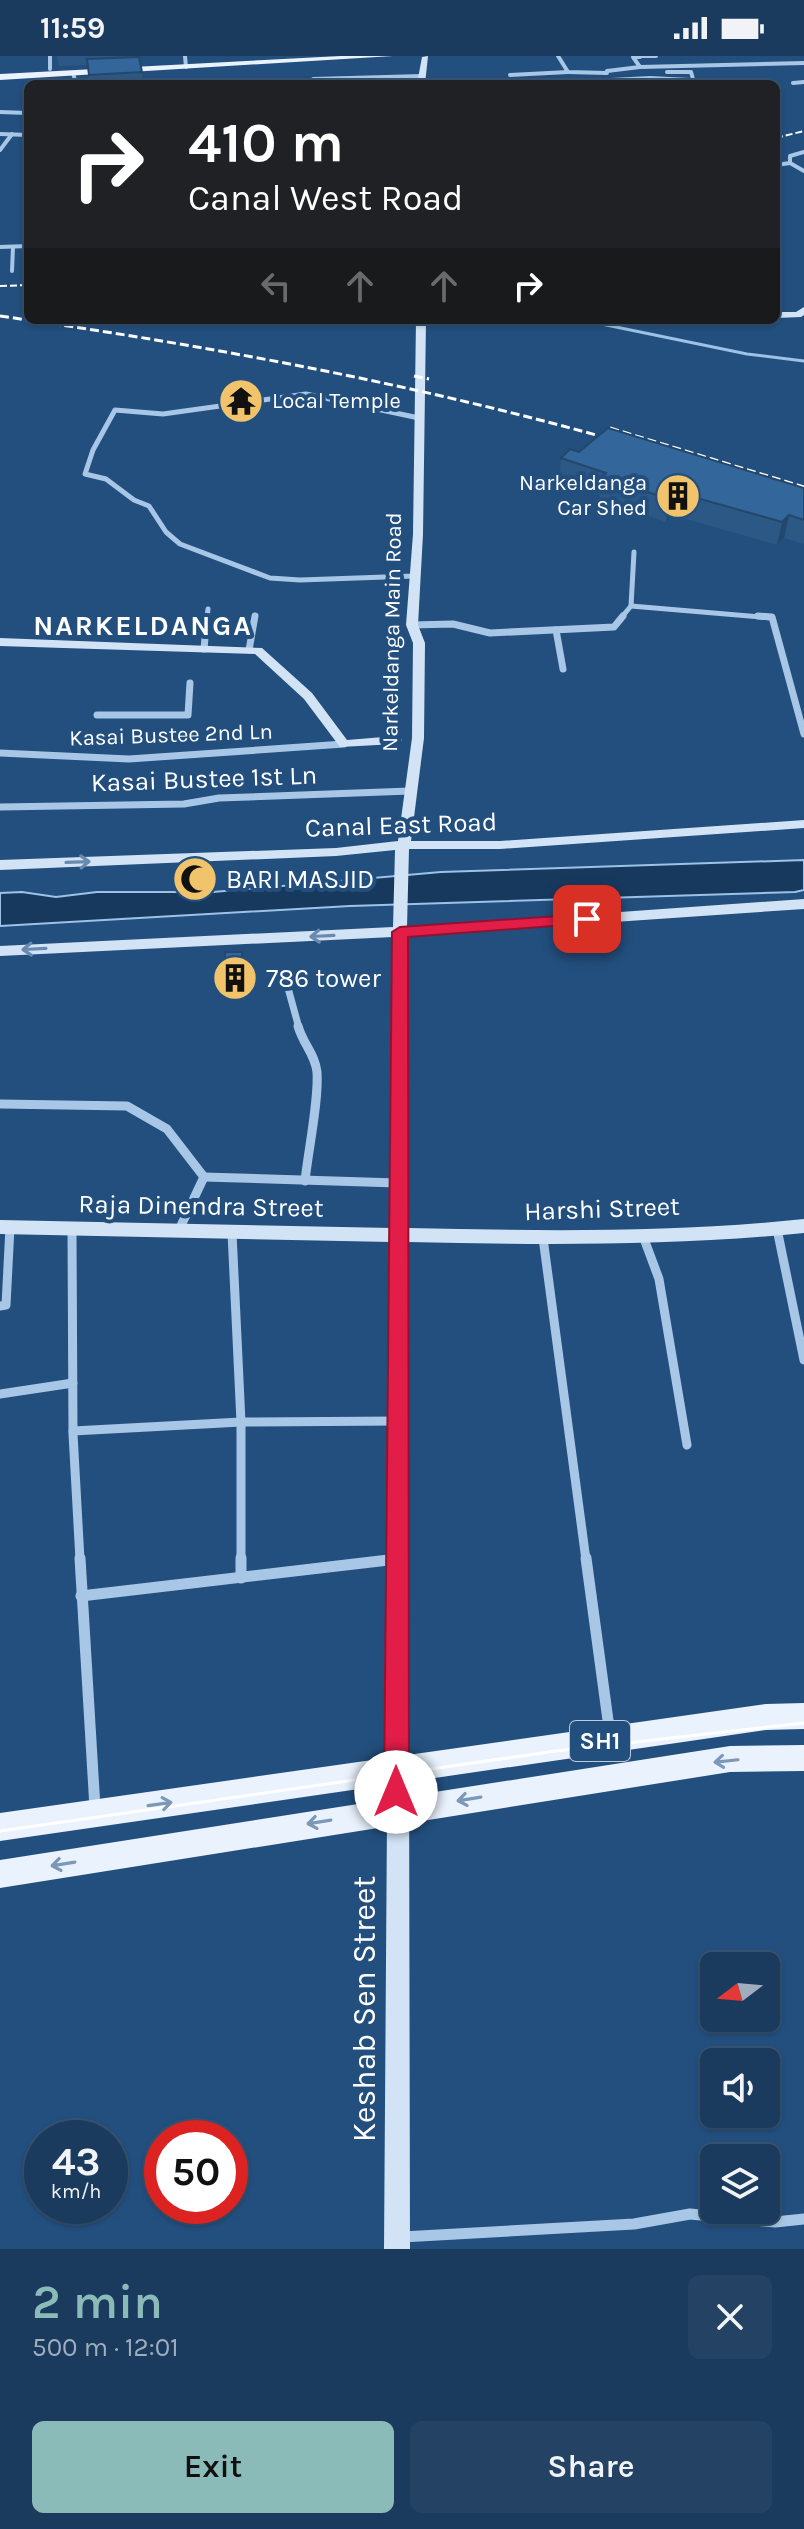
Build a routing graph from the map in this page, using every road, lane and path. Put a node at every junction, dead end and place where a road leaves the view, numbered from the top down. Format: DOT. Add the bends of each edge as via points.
graph roads {
  1 [pos="50,56"];
  2 [pos="316,56"];
  3 [pos="389,56"];
  4 [pos="422,56"];
  5 [pos="433,56"];
  6 [pos="558,56"];
  7 [pos="640,56"];
  8 [pos="656,56"];
  9 [pos="764,57"];
  10 [pos="296,59"];
  11 [pos="804,61"];
  12 [pos="186,62"];
  13 [pos="640,67"];
  14 [pos="658,67"];
  15 [pos="50,69"];
  16 [pos="607,71"];
  17 [pos="568,72"];
  18 [pos="73,73"];
  19 [pos="0,74"];
  20 [pos="561,74"];
  21 [pos="510,75"];
  22 [pos="693,79"];
  23 [pos="75,80"];
  24 [pos="313,80"];
  25 [pos="422,80"];
  26 [pos="563,80"];
  27 [pos="611,80"];
  28 [pos="666,80"];
  29 [pos="701,80"];
  30 [pos="804,82"];
  31 [pos="793,83"];
  32 [pos="0,112"];
  33 [pos="24,113"];
  34 [pos="0,134"];
  35 [pos="12,134"];
  36 [pos="24,135"];
  37 [pos="0,150"];
  38 [pos="804,152"];
  39 [pos="790,163"];
  40 [pos="780,164"];
  41 [pos="804,171"];
  42 [pos="24,246"];
  43 [pos="0,247"];
  44 [pos="13,247"];
  45 [pos="12,271"];
  46 [pos="804,310"];
  47 [pos="780,315"];
  48 [pos="421,324"];
  49 [pos="419,418"];
  50 [pos="634,552"];
  51 [pos="414,576"];
  52 [pos="631,606"];
  53 [pos="208,609"];
  54 [pos="255,615"];
  55 [pos="412,625"];
  56 [pos="556,630"];
  57 [pos="0,642"];
  58 [pos="204,649"];
  59 [pos="249,650"];
  60 [pos="563,669"];
  61 [pos="190,683"];
  62 [pos="97,715"];
  63 [pos="804,734"];
  64 [pos="396,740"];
  65 [pos="344,744"];
  66 [pos="0,753"];
  67 [pos="410,791"];
  68 [pos="0,807"];
  69 [pos="804,824"];
  70 [pos="402,849"];
  71 [pos="0,865"];
  72 [pos="804,904"];
  73 [pos="400,926"];
  74 [pos="0,951"];
  75 [pos="288,988"];
  76 [pos="0,1104"];
  77 [pos="204,1177"];
  78 [pos="305,1181"];
  79 [pos="397,1183"];
  80 [pos="804,1226"];
  81 [pos="5,1227"];
  82 [pos="72,1229"];
  83 [pos="777,1229"];
  84 [pos="178,1232"];
  85 [pos="232,1233"];
  86 [pos="643,1235"];
  87 [pos="400,1237"];
  88 [pos="543,1238"];
  89 [pos="0,1306"];
  90 [pos="804,1360"];
  91 [pos="73,1383"];
  92 [pos="0,1394"];
  93 [pos="399,1421"];
  94 [pos="241,1422"];
  95 [pos="73,1431"];
  96 [pos="687,1445"];
  97 [pos="398,1559"];
  98 [pos="241,1578"];
  99 [pos="81,1596"];
  100 [pos="804,1716"];
  101 [pos="611,1740"];
  102 [pos="804,1758"];
  103 [pos="397,1769"];
  104 [pos="396,1810"];
  105 [pos="96,1813"];
  106 [pos="0,1827"];
  107 [pos="0,1874"];
  108 [pos="804,2219"];
  109 [pos="397,2243"];
  1 -- 15 [label="street"];
  2 -- 10 [label="main road"];
  3 -- 10 [label="main road"];
  4 -- 5 [label="main road"];
  4 -- 25 [label="main road"];
  6 -- 17 [label="street"];
  7 -- 8 [label="street"];
  7 -- 13 [label="street" via="633,57"];
  9 -- 11 [label="street"];
  10 -- 12 [label="main road"];
  11 -- 14 [label="street"];
  12 -- 15 [label="main road"];
  12 -- 18 [label="main road"];
  13 -- 14 [label="street"];
  13 -- 16 [label="street"];
  14 -- 22 [label="street" via="662,72 691,72"];
  15 -- 19 [label="main road"];
  16 -- 17 [label="street"];
  16 -- 27 [label="street"];
  17 -- 20 [label="street"];
  18 -- 19 [label="main road"];
  18 -- 23 [label="street"];
  20 -- 21 [label="street"];
  20 -- 26 [label="street"];
  22 -- 28 [label="street"];
  22 -- 29 [label="street"];
  24 -- 25 [label="street"];
  30 -- 31 [label="street"];
  32 -- 33 [label="street"];
  34 -- 35 [label="street"];
  35 -- 36 [label="street"];
  35 -- 37 [label="street"];
  38 -- 39 [label="street" via="790,156"];
  39 -- 40 [label="street"];
  39 -- 41 [label="street"];
  42 -- 44 [label="street"];
  43 -- 44 [label="street"];
  44 -- 45 [label="street"];
  46 -- 47 [label="main road"];
  48 -- 49 [label="main road, Narkeldanga Main Road"];
  49 -- 51 [label="main road, Narkeldanga Main Road"];
  49 -- 51 [label="street" via="306,394 163,414 115,410 85,474 100,475 149,506 180,544 270,578"];
  50 -- 52 [label="street"];
  51 -- 55 [label="main road, Narkeldanga Main Road"];
  52 -- 56 [label="street" via="614,627"];
  52 -- 63 [label="street" via="772,617"];
  53 -- 58 [label="street"];
  54 -- 59 [label="street"];
  55 -- 56 [label="street" via="453,624 490,633"];
  55 -- 67 [label="main road, Narkeldanga Main Road" via="419,643 418,738"];
  56 -- 60 [label="street"];
  57 -- 58 [label="main road"];
  58 -- 59 [label="main road"];
  59 -- 65 [label="main road" via="258,651 308,696"];
  61 -- 62 [label="street" via="188,715"];
  64 -- 65 [label="main road"];
  65 -- 66 [label="street, Kasai Bustee 2nd Ln" via="210,755"];
  67 -- 68 [label="street, Kasai Bustee 1st Ln" via="184,804"];
  67 -- 70 [label="main road, Narkeldanga Main Road"];
  69 -- 70 [label="main road, Canal East Road"];
  71 -- 70 [label="main road, Canal East Road, one-way"];
  70 -- 73 [label="main road, Narkeldanga Main Road"];
  72 -- 73 [label="main road"];
  73 -- 74 [label="main road, one-way"];
  73 -- 79 [label="main road"];
  75 -- 78 [label="street" via="317,1073"];
  76 -- 77 [label="street" via="127,1106 167,1129"];
  77 -- 78 [label="street"];
  77 -- 84 [label="street"];
  78 -- 79 [label="street"];
  79 -- 87 [label="main road"];
  80 -- 83 [label="main road, Harshi Street"];
  81 -- 82 [label="main road, Raja Dinendra Street"];
  81 -- 89 [label="street" via="6,1305"];
  82 -- 84 [label="main road, Raja Dinendra Street"];
  82 -- 91 [label="street"];
  83 -- 86 [label="main road, Harshi Street"];
  83 -- 90 [label="street"];
  84 -- 85 [label="main road, Raja Dinendra Street"];
  85 -- 87 [label="main road, Raja Dinendra Street"];
  85 -- 94 [label="street"];
  86 -- 88 [label="main road, Harshi Street"];
  86 -- 96 [label="street" via="659,1279"];
  87 -- 88 [label="main road, Harshi Street"];
  87 -- 93 [label="main road"];
  88 -- 101 [label="street"];
  91 -- 92 [label="street"];
  91 -- 95 [label="street"];
  93 -- 94 [label="street"];
  93 -- 97 [label="main road"];
  94 -- 95 [label="street"];
  94 -- 98 [label="street"];
  95 -- 99 [label="street"];
  97 -- 98 [label="street"];
  97 -- 103 [label="main road"];
  98 -- 99 [label="street"];
  99 -- 105 [label="street"];
  100 -- 101 [label="main road, SH1"];
  101 -- 103 [label="main road, SH1"];
  102 -- 104 [label="main road, one-way" via="730,1759"];
  103 -- 104 [label="main road, Keshab Sen Street"];
  105 -- 103 [label="main road, SH1, one-way"];
  104 -- 107 [label="main road, one-way"];
  104 -- 109 [label="main road, Keshab Sen Street"];
  105 -- 106 [label="main road, SH1"];
  108 -- 109 [label="street" via="775,2222 690,2214 634,2224"];
}
